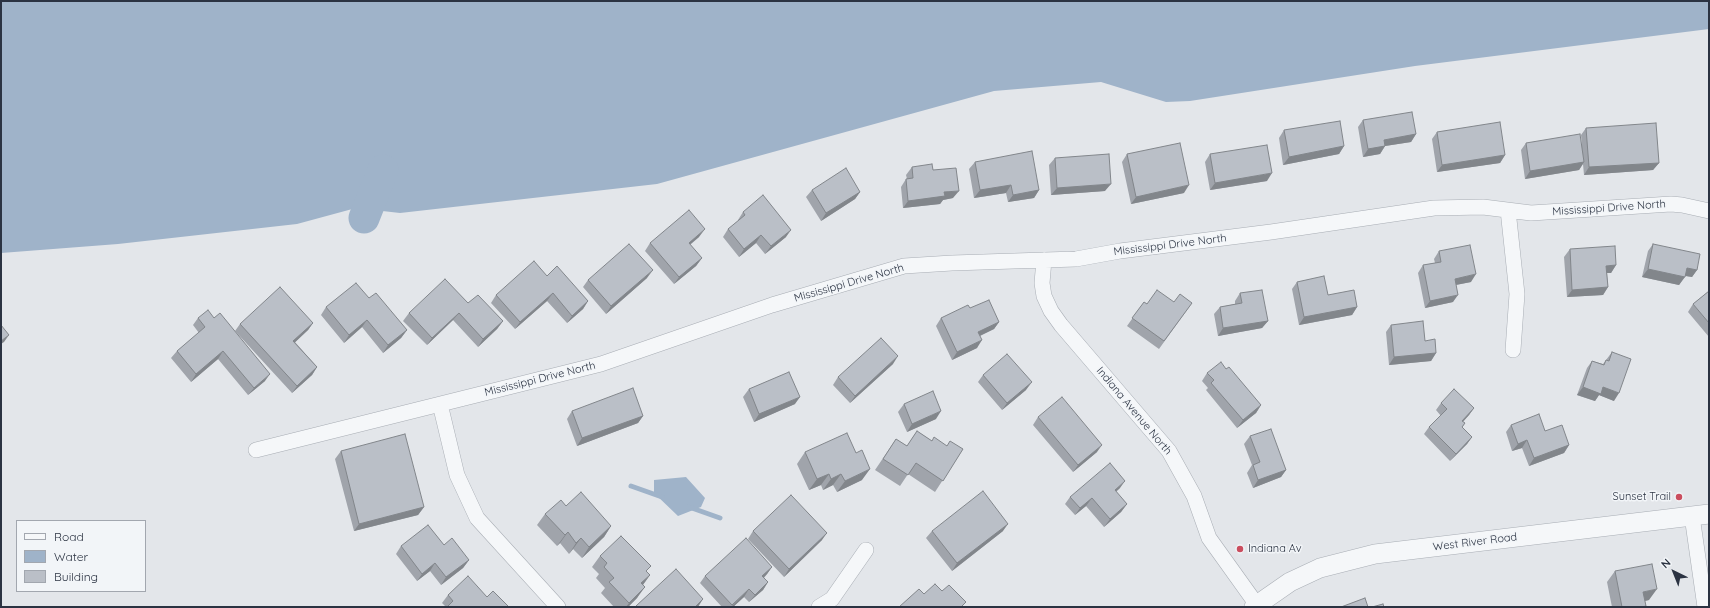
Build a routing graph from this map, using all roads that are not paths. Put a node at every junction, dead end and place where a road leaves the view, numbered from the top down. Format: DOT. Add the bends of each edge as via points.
graph roads {
  1 [pos="1508,210"];
  2 [pos="1709,211"];
  3 [pos="1044,260"];
  4 [pos="1512,350"];
  5 [pos="440,404"];
  6 [pos="256,450"];
  7 [pos="1700,515"];
  8 [pos="866,550"];
  9 [pos="1255,606"];
  10 [pos="558,607"];
  11 [pos="819,607"];
  12 [pos="1705,607"];
  1 -- 2 [label="street, Mississippi Drive North" via="1531,213 1671,204"];
  1 -- 3 [label="street, Mississippi Drive North" via="1484,207 1434,208 1076,259"];
  1 -- 4 [label="street" via="1517,294"];
  3 -- 5 [label="street, Mississippi Drive North" via="904,266 772,305 601,364"];
  3 -- 9 [label="street, Indiana Avenue North" via="1042,283 1044,296 1051,311 1169,450 1194,496 1209,538"];
  5 -- 6 [label="street, Mississippi Drive North"];
  5 -- 10 [label="street" via="458,475 477,518"];
  7 -- 9 [label="street, West River Road" via="1375,554 1320,568 1290,582"];
  7 -- 12 [label="street"];
  8 -- 11 [label="street" via="832,599"];
}
